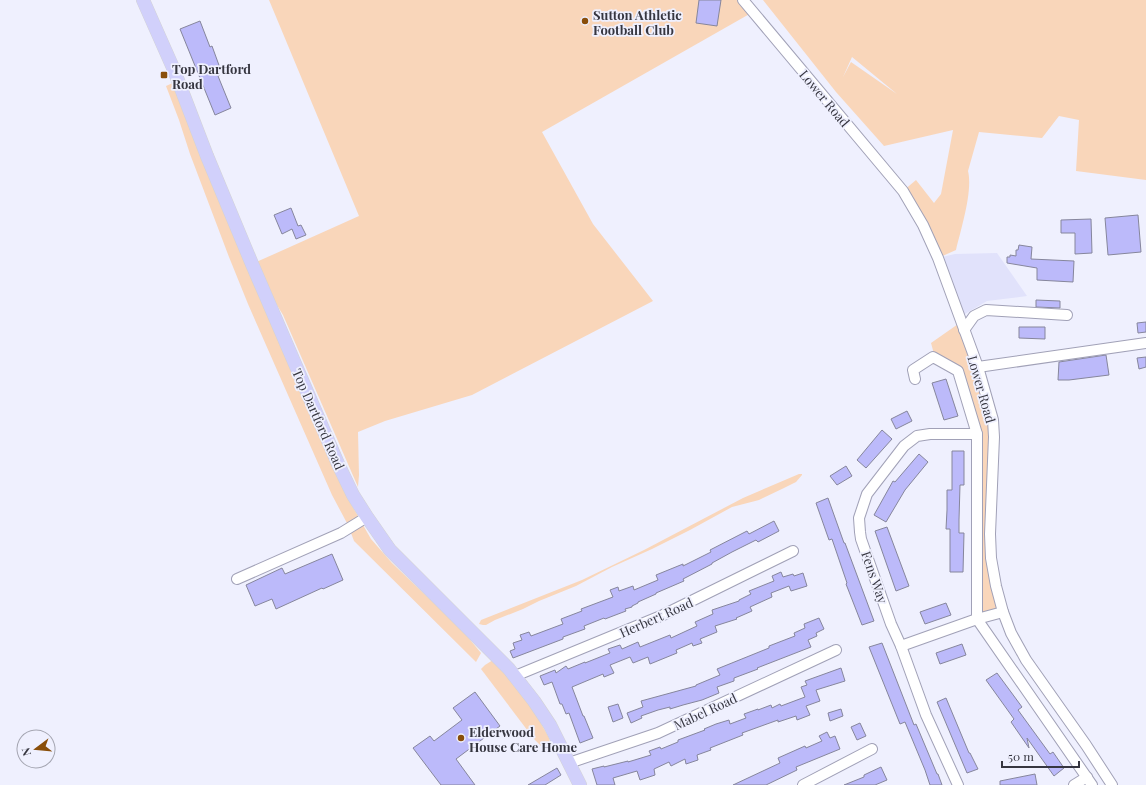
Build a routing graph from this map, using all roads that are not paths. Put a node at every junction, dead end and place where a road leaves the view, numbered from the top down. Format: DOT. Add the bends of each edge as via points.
graph roads {
  1 [pos="143,0"];
  2 [pos="744,0"];
  3 [pos="1067,315"];
  4 [pos="964,330"];
  5 [pos="1146,343"];
  6 [pos="978,366"];
  7 [pos="915,379"];
  8 [pos="977,434"];
  9 [pos="367,517"];
  10 [pos="793,551"];
  11 [pos="237,579"];
  12 [pos="1003,612"];
  13 [pos="977,619"];
  14 [pos="901,646"];
  15 [pos="836,650"];
  16 [pos="515,676"];
  17 [pos="872,749"];
  18 [pos="569,762"];
  19 [pos="1090,781"];
  20 [pos="580,785"];
  21 [pos="803,785"];
  22 [pos="958,785"];
  23 [pos="1074,785"];
  24 [pos="1112,785"];
  1 -- 9 [label="main road, Top Dartford Road" via="339,466"];
  2 -- 4 [label="street, Lower Road" via="903,191 938,258"];
  3 -- 4 [label="street" via="986,310 974,316"];
  4 -- 6 [label="street, Lower Road"];
  5 -- 6 [label="street"];
  6 -- 12 [label="street, Lower Road" via="993,420 990,534 992,565"];
  7 -- 8 [label="street, Lower Road" via="913,370 933,357 958,371"];
  8 -- 13 [label="street, Lower Road"];
  8 -- 14 [label="street, Fens Way" via="917,436 904,446 867,494 859,518 861,538"];
  9 -- 11 [label="street" via="341,533"];
  9 -- 16 [label="main road, Top Dartford Road" via="390,550"];
  10 -- 16 [label="street, Herbert Road" via="663,615"];
  12 -- 13 [label="street"];
  12 -- 24 [label="street, Lower Road" via="1026,660"];
  13 -- 14 [label="street"];
  13 -- 19 [label="street"];
  14 -- 22 [label="street, Fens Way" via="926,715"];
  15 -- 18 [label="street, Mabel Road" via="658,733"];
  16 -- 18 [label="main road, Top Dartford Road" via="550,725"];
  17 -- 21 [label="street"];
  18 -- 20 [label="main road, Top Dartford Road"];
  19 -- 23 [label="street"];
}
